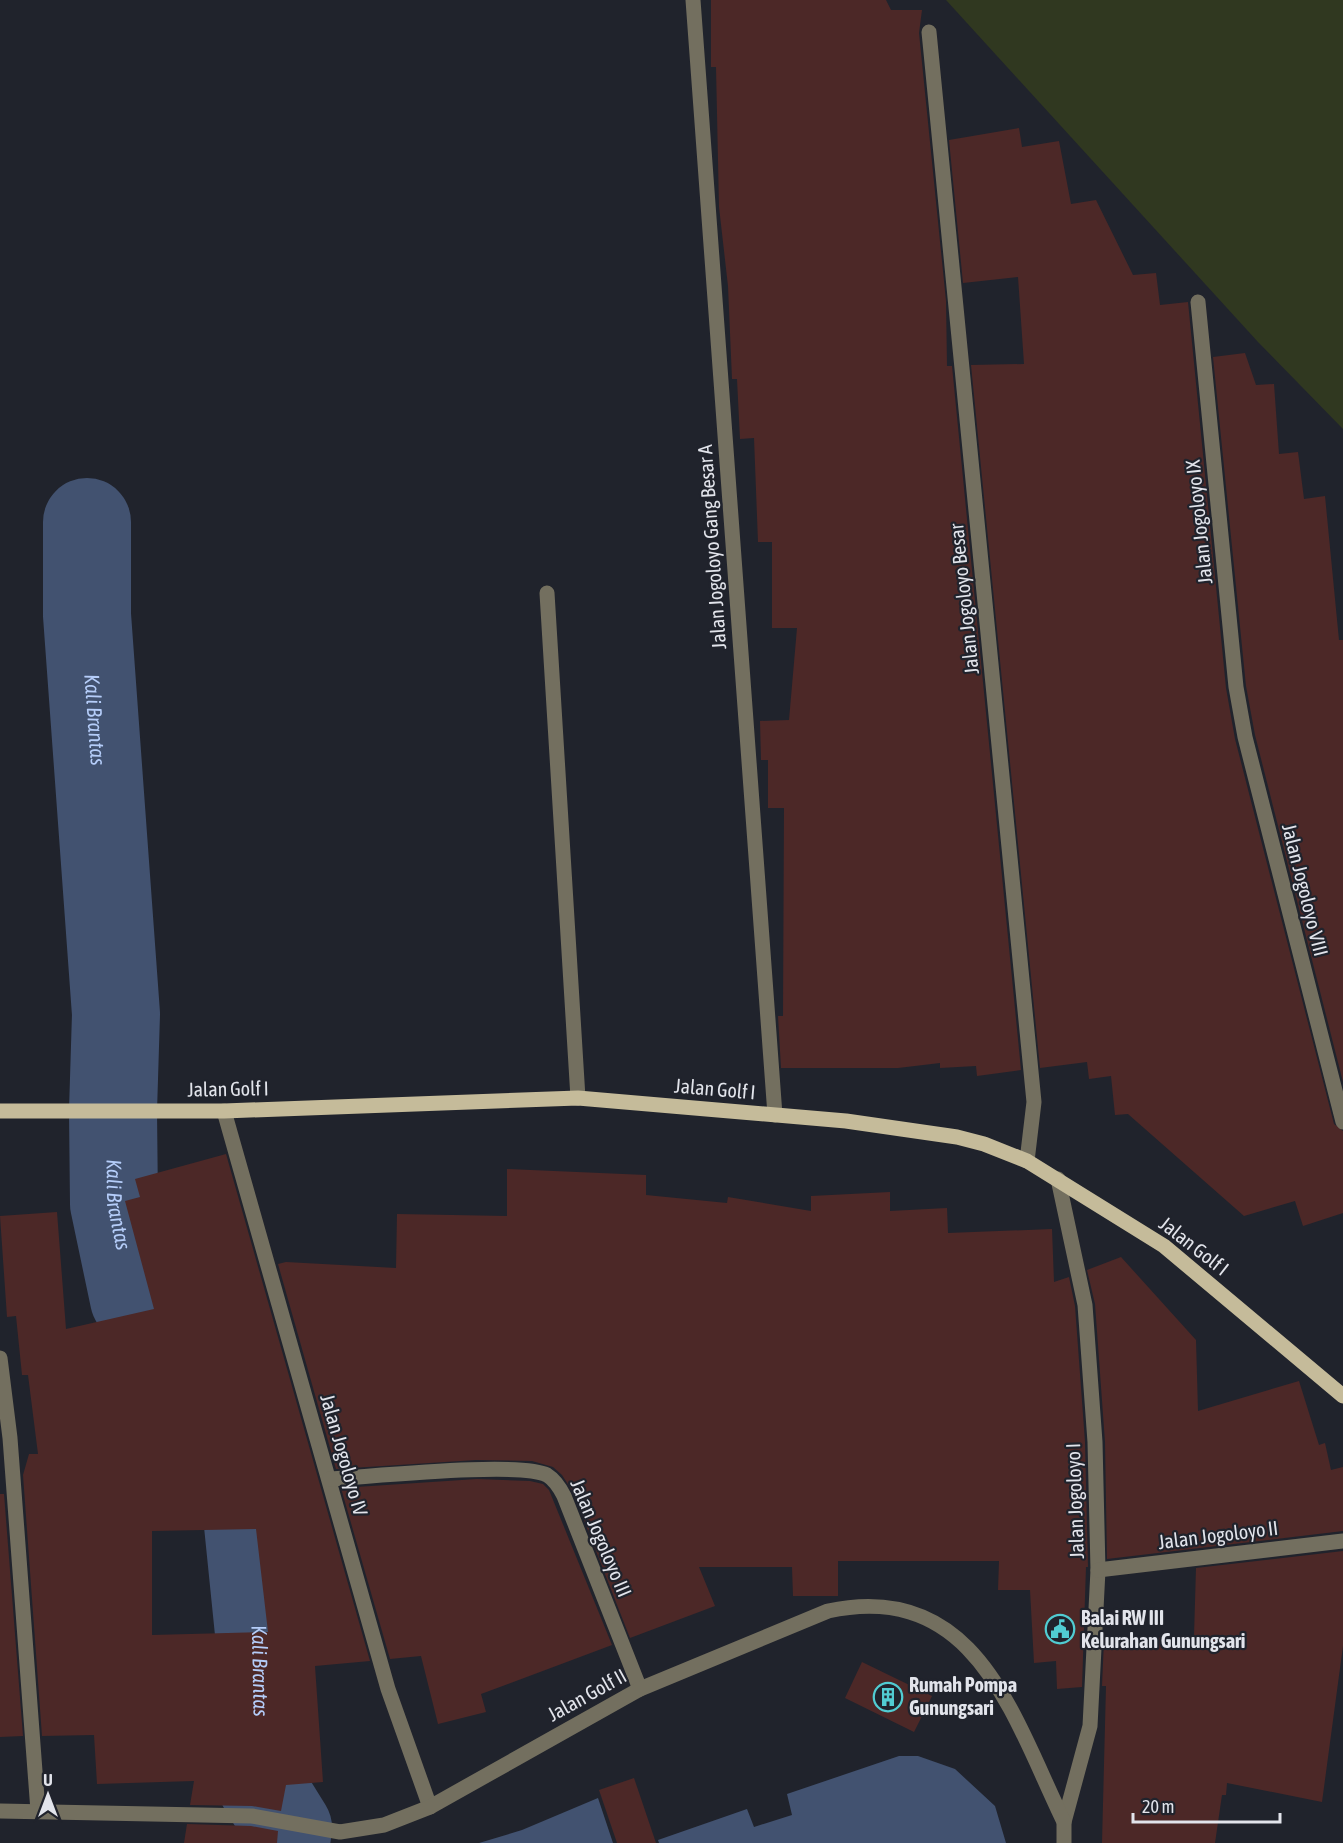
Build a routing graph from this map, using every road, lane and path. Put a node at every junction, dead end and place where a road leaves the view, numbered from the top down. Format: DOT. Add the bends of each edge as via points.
graph roads {
  1 [pos="693,0"];
  2 [pos="929,32"];
  3 [pos="1198,302"];
  4 [pos="547,593"];
  5 [pos="1245,737"];
  6 [pos="578,1098"];
  7 [pos="0,1111"];
  8 [pos="224,1111"];
  9 [pos="775,1115"];
  10 [pos="1343,1122"];
  11 [pos="1027,1161"];
  12 [pos="1058,1179"];
  13 [pos="0,1358"];
  14 [pos="1343,1396"];
  15 [pos="329,1479"];
  16 [pos="1343,1541"];
  17 [pos="1098,1570"];
  18 [pos="640,1689"];
  19 [pos="430,1807"];
  20 [pos="0,1811"];
  21 [pos="38,1811"];
  22 [pos="1064,1822"];
  23 [pos="1064,1843"];
  1 -- 9 [label="street, Jalan Jogoloyo Gang Besar A"];
  2 -- 11 [label="street, Jalan Jogoloyo Besar" via="1034,1102"];
  3 -- 5 [label="street, Jalan Jogoloyo IX" via="1236,687"];
  4 -- 6 [label="street"];
  5 -- 10 [label="street, Jalan Jogoloyo VIII"];
  6 -- 8 [label="main road, Jalan Golf I"];
  6 -- 9 [label="main road, Jalan Golf I"];
  7 -- 8 [label="main road, Jalan Golf I"];
  8 -- 15 [label="street, Jalan Jogoloyo IV"];
  9 -- 11 [label="main road, Jalan Golf I" via="957,1137"];
  11 -- 12 [label="main road, Jalan Golf I"];
  12 -- 14 [label="main road, Jalan Golf I" via="1164,1246"];
  12 -- 17 [label="street, Jalan Jogoloyo I" via="1085,1305 1095,1442"];
  13 -- 21 [label="street" via="10,1438"];
  15 -- 18 [label="street, Jalan Jogoloyo III" via="502,1469 547,1475 564,1496"];
  15 -- 19 [label="street, Jalan Jogoloyo IV" via="388,1689"];
  16 -- 17 [label="street, Jalan Jogoloyo II"];
  17 -- 22 [label="street, Jalan Jogoloyo I" via="1090,1726"];
  18 -- 19 [label="street, Jalan Golf II"];
  18 -- 22 [label="street, Jalan Golf II" via="828,1611 855,1605 919,1614 974,1651 996,1682"];
  19 -- 21 [label="street, Jalan Golf II" via="359,1831 313,1828 252,1816"];
  20 -- 21 [label="street, Jalan Golf II"];
  22 -- 23 [label="street, Jalan Golf II"];
}
